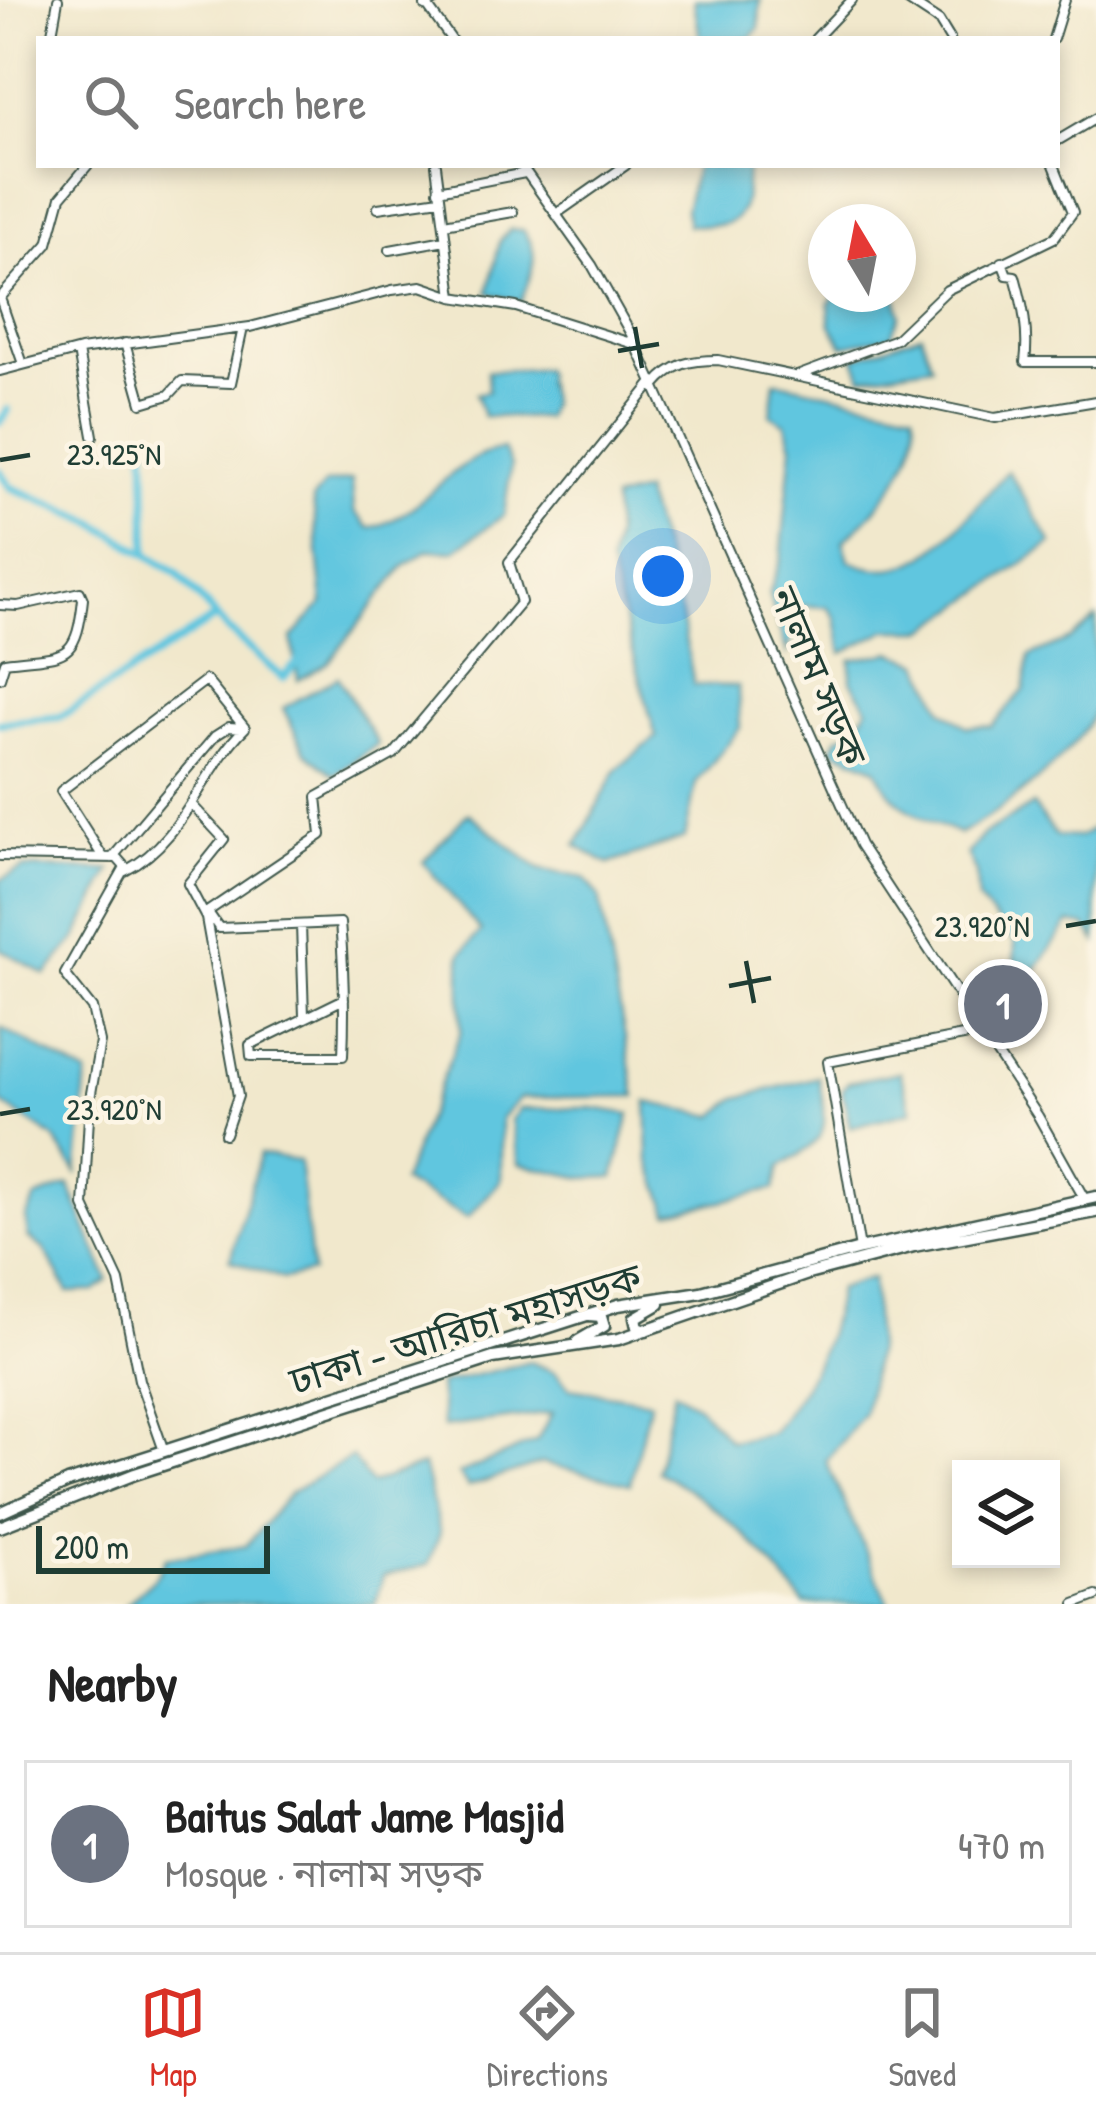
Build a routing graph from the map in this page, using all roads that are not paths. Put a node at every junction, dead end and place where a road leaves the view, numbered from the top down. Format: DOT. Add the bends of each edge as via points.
graph roads {
  1 [pos="58,0"];
  2 [pos="436,0"];
  3 [pos="852,0"];
  4 [pos="907,0"];
  5 [pos="1065,0"];
  6 [pos="424,3"];
  7 [pos="944,28"];
  8 [pos="52,36"];
  9 [pos="449,36"];
  10 [pos="818,36"];
  11 [pos="935,36"];
  12 [pos="948,36"];
  13 [pos="1054,36"];
  14 [pos="1096,118"];
  15 [pos="1060,140"];
  16 [pos="85,168"];
  17 [pos="436,168"];
  18 [pos="622,168"];
  19 [pos="1055,168"];
  20 [pos="524,169"];
  21 [pos="439,194"];
  22 [pos="378,208"];
  23 [pos="513,212"];
  24 [pos="556,214"];
  25 [pos="444,224"];
  26 [pos="445,240"];
  27 [pos="390,250"];
  28 [pos="1001,262"];
  29 [pos="453,297"];
  30 [pos="0,298"];
  31 [pos="243,328"];
  32 [pos="125,343"];
  33 [pos="636,344"];
  34 [pos="78,351"];
  35 [pos="1096,362"];
  36 [pos="23,364"];
  37 [pos="0,371"];
  38 [pos="796,376"];
  39 [pos="655,383"];
  40 [pos="1096,401"];
  41 [pos="93,436"];
  42 [pos="0,605"];
  43 [pos="0,678"];
  44 [pos="245,728"];
  45 [pos="193,806"];
  46 [pos="0,856"];
  47 [pos="108,858"];
  48 [pos="125,871"];
  49 [pos="205,916"];
  50 [pos="301,925"];
  51 [pos="344,999"];
  52 [pos="304,1016"];
  53 [pos="984,1032"];
  54 [pos="225,1134"];
  55 [pos="1090,1198"];
  56 [pos="1096,1212"];
  57 [pos="860,1249"];
  58 [pos="678,1297"];
  59 [pos="585,1316"];
  60 [pos="649,1330"];
  61 [pos="564,1347"];
  62 [pos="164,1452"];
  63 [pos="0,1513"];
  64 [pos="0,1527"];
  65 [pos="1096,1596"];
  66 [pos="1076,1604"];
  1 -- 8 [label="street"];
  2 -- 6 [label="street"];
  3 -- 10 [label="street"];
  4 -- 7 [label="street"];
  5 -- 13 [label="street"];
  6 -- 9 [label="street"];
  7 -- 11 [label="street"];
  7 -- 12 [label="street"];
  14 -- 15 [label="street"];
  16 -- 30 [label="street" via="61,197 48,244"];
  17 -- 21 [label="street"];
  18 -- 24 [label="street"];
  19 -- 28 [label="street" via="1073,212 1054,238"];
  20 -- 21 [label="street"];
  20 -- 24 [label="street, নালাম সড়ক"];
  21 -- 22 [label="street"];
  21 -- 25 [label="street"];
  23 -- 25 [label="street"];
  24 -- 33 [label="street, নালাম সড়ক"];
  25 -- 26 [label="street"];
  26 -- 27 [label="street"];
  26 -- 29 [label="street"];
  28 -- 35 [label="street" via="1021,296 1025,362"];
  28 -- 38 [label="street" via="947,290 896,339"];
  29 -- 31 [label="street" via="421,286 392,290"];
  29 -- 33 [label="street"];
  30 -- 36 [label="street"];
  31 -- 32 [label="street"];
  31 -- 32 [label="street" via="231,383 182,381 142,403"];
  32 -- 34 [label="street"];
  33 -- 39 [label="street, নালাম সড়ক"];
  34 -- 36 [label="street"];
  34 -- 41 [label="street"];
  36 -- 37 [label="street"];
  38 -- 39 [label="street" via="688,360"];
  38 -- 40 [label="street" via="995,418"];
  39 -- 49 [label="street" via="509,562 521,602 394,754 317,797 321,836"];
  39 -- 53 [label="street, নালাম সড়ক" via="855,835"];
  42 -- 43 [label="street" via="80,592 83,599 76,646 67,655 5,662"];
  44 -- 45 [label="street"];
  44 -- 47 [label="street" via="214,736"];
  44 -- 47 [label="street" via="206,680 61,791"];
  45 -- 48 [label="street"];
  45 -- 49 [label="street" via="224,839 188,884"];
  46 -- 47 [label="street"];
  47 -- 48 [label="street" via="121,860"];
  48 -- 62 [label="street" via="65,974 95,1015 100,1042 84,1206 118,1281"];
  49 -- 50 [label="street" via="219,928"];
  49 -- 54 [label="street" via="238,1096"];
  50 -- 51 [label="street" via="340,923"];
  50 -- 52 [label="street"];
  51 -- 52 [label="street"];
  51 -- 52 [label="street" via="343,1055 251,1056 250,1045"];
  53 -- 55 [label="street, নালাম সড়ক"];
  53 -- 57 [label="street" via="828,1062"];
  55 -- 57 [label="highway, ঢাকা - আরিচা মহাসড়ক"];
  56 -- 60 [label="highway" via="829,1268"];
  57 -- 58 [label="highway, ঢাকা - আরিচা মহাসড়ক"];
  58 -- 59 [label="highway, ঢাকা - আরিচা মহাসড়ক"];
  58 -- 60 [label="highway" via="639,1312 637,1327"];
  59 -- 61 [label="highway" via="601,1316 604,1326"];
  59 -- 62 [label="highway, ঢাকা - আরিচা মহাসড়ক"];
  60 -- 61 [label="highway"];
  61 -- 64 [label="highway" via="493,1358 135,1474"];
  62 -- 63 [label="highway, ঢাকা - আরিচা মহাসড়ক"];
  65 -- 66 [label="street"];
}
